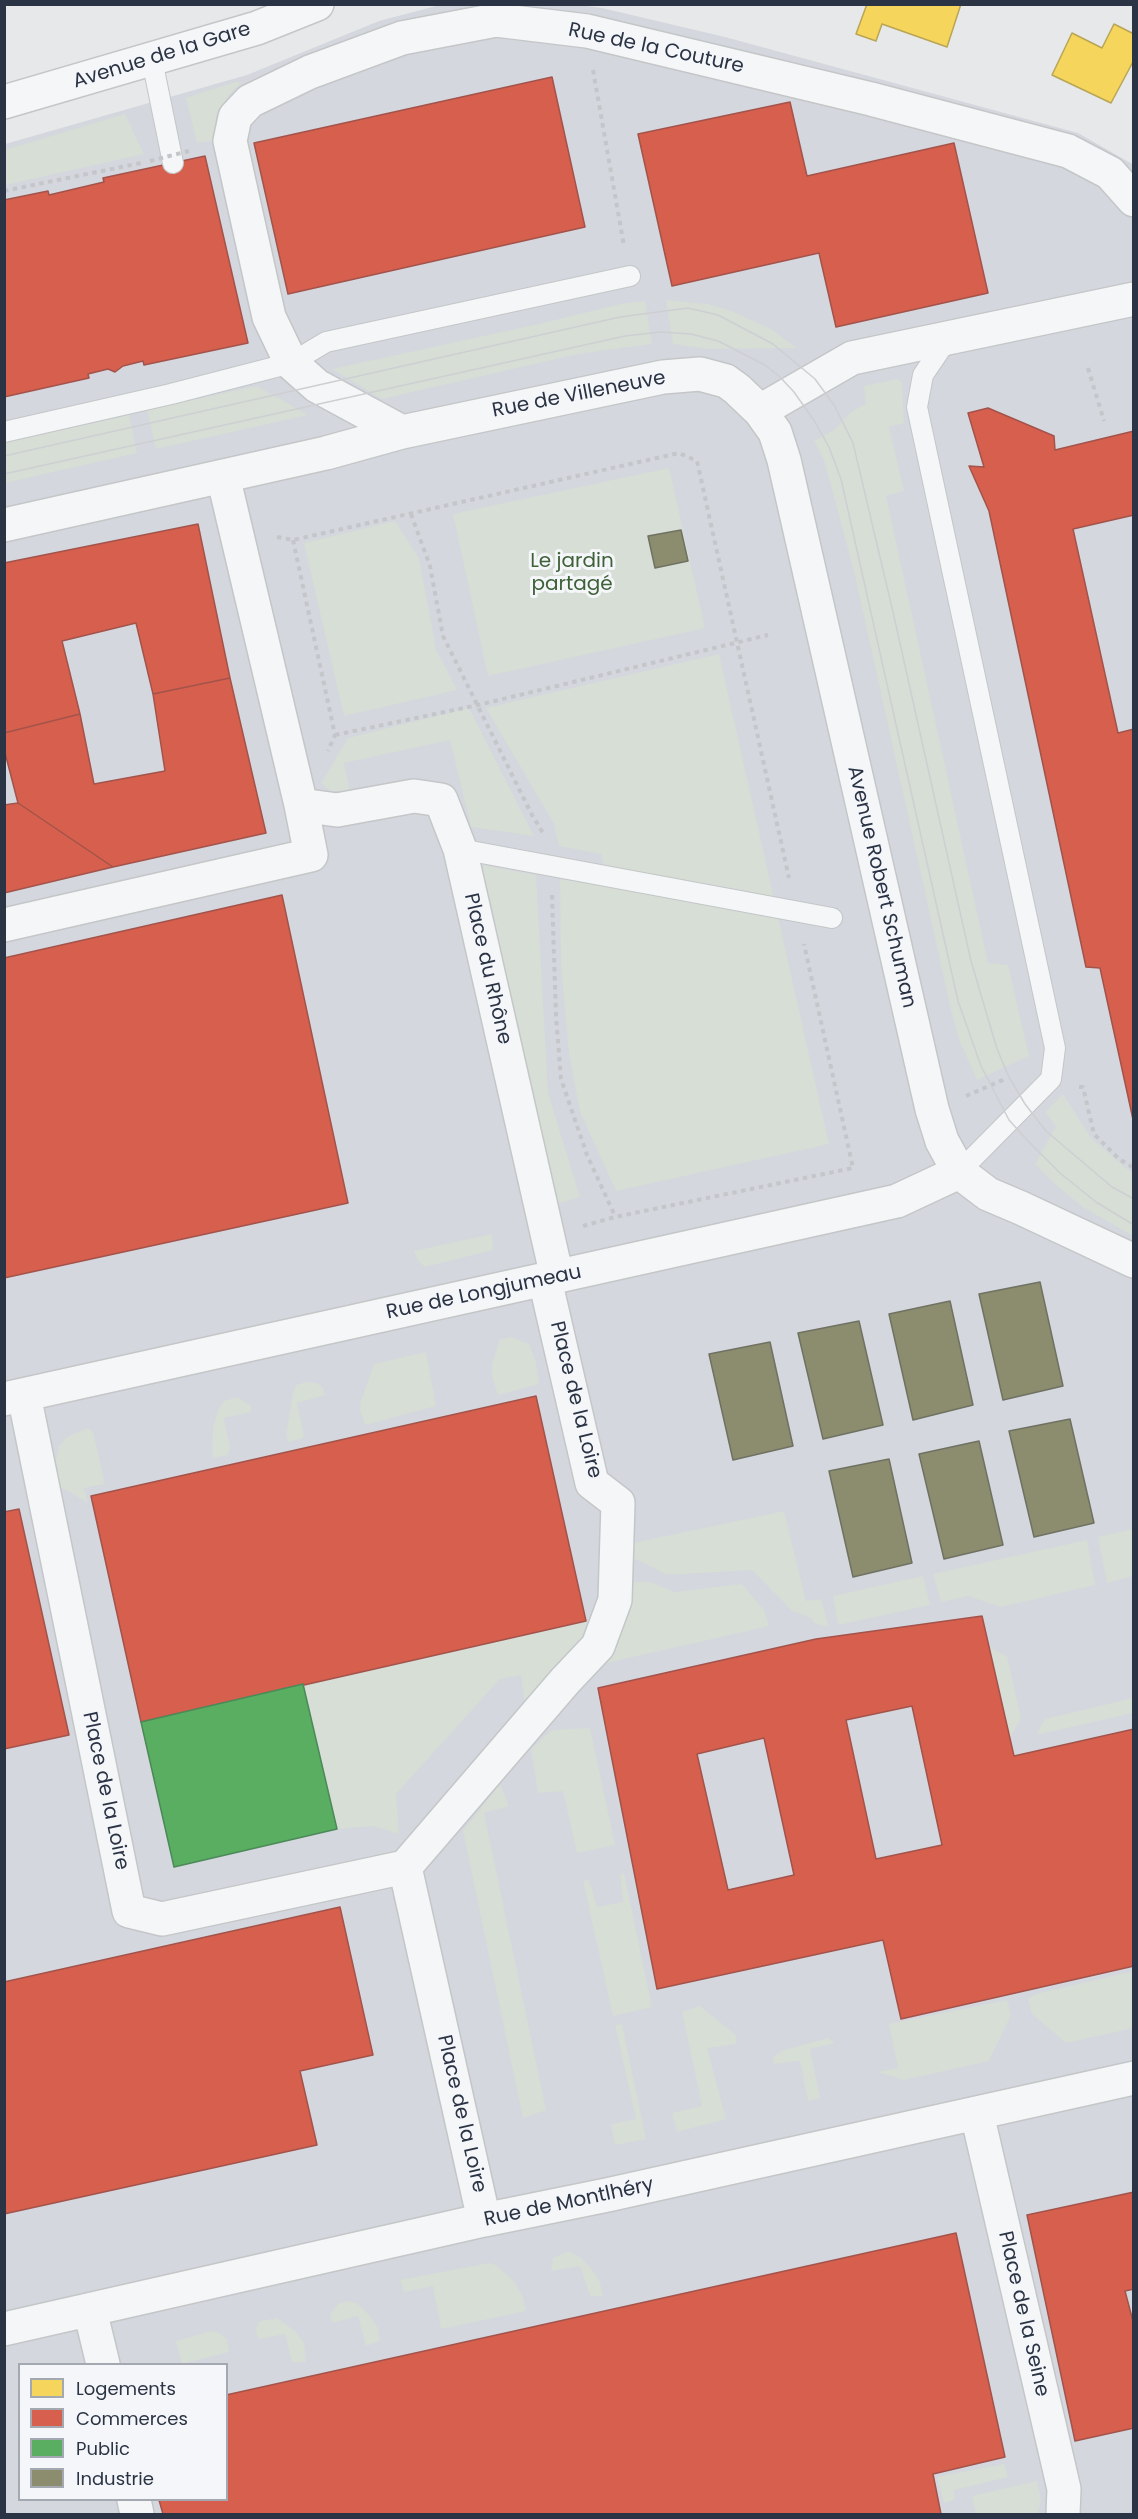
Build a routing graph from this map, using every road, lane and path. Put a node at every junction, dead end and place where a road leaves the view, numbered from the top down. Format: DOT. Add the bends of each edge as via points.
graph roads {
  1 [pos="317,4"];
  2 [pos="587,31"];
  3 [pos="152,60"];
  4 [pos="4,102"];
  5 [pos="189,151"];
  6 [pos="173,163"];
  7 [pos="4,191"];
  8 [pos="1134,200"];
  9 [pos="630,276"];
  10 [pos="1134,299"];
  11 [pos="948,338"];
  12 [pos="291,363"];
  13 [pos="1088,368"];
  14 [pos="760,411"];
  15 [pos="1104,421"];
  16 [pos="4,432"];
  17 [pos="402,432"];
  18 [pos="223,476"];
  19 [pos="4,525"];
  20 [pos="274,536"];
  21 [pos="293,540"];
  22 [pos="768,635"];
  23 [pos="737,643"];
  24 [pos="335,735"];
  25 [pos="327,753"];
  26 [pos="301,805"];
  27 [pos="460,849"];
  28 [pos="796,911"];
  29 [pos="832,918"];
  30 [pos="4,925"];
  31 [pos="959,1172"];
  32 [pos="576,1228"];
  33 [pos="1134,1261"];
  34 [pos="551,1278"];
  35 [pos="14,1397"];
  36 [pos="405,1867"];
  37 [pos="1134,2078"];
  38 [pos="977,2114"];
  39 [pos="484,2220"];
  40 [pos="90,2310"];
  41 [pos="4,2329"];
  42 [pos="103,2363"];
  43 [pos="1063,2514"];
  1 -- 3 [label="street, Avenue de la Gare" via="257,28"];
  2 -- 8 [label="street, Rue de la Couture" via="1068,150 1110,173"];
  2 -- 9 [label="path"];
  2 -- 12 [label="street, Rue de la Couture" via="496,20 402,38 309,72 250,101 235,117 230,141 269,318"];
  3 -- 4 [label="street, Avenue de la Gare"];
  3 -- 6 [label="lane"];
  5 -- 7 [label="path, bridge"];
  9 -- 12 [label="lane" via="326,342"];
  10 -- 11 [label="street"];
  11 -- 14 [label="street" via="852,358"];
  11 -- 31 [label="lane" via="922,375 917,407 1055,1048 1051,1079"];
  12 -- 16 [label="lane"];
  12 -- 17 [label="street, Rue de la Couture" via="317,386"];
  13 -- 15 [label="path"];
  14 -- 17 [label="street, Rue de Villeneuve" via="726,381 700,374 663,376"];
  14 -- 31 [label="street, Avenue Robert Schuman" via="775,432 784,460 932,1108 942,1141"];
  17 -- 18 [label="street, Rue de Villeneuve"];
  18 -- 19 [label="street, Rue de Villeneuve"];
  18 -- 26 [label="street"];
  20 -- 21 [label="path"];
  21 -- 23 [label="path" via="679,453 697,461"];
  21 -- 24 [label="path"];
  22 -- 23 [label="path"];
  23 -- 24 [label="path"];
  23 -- 28 [label="path"];
  24 -- 25 [label="path"];
  26 -- 27 [label="street, Place du Rhône" via="337,810 414,796 441,800"];
  26 -- 30 [label="street" via="311,855"];
  27 -- 28 [label="lane"];
  27 -- 34 [label="street, Place du Rhône"];
  28 -- 29 [label="lane"];
  28 -- 32 [label="path" via="853,1168 615,1216"];
  31 -- 33 [label="street, Avenue Robert Schuman" via="988,1194"];
  31 -- 34 [label="street, Rue de Longjumeau" via="897,1201"];
  34 -- 35 [label="street, Rue de Longjumeau"];
  34 -- 36 [label="street, Place de la Loire" via="592,1484 618,1503 615,1600 598,1646"];
  35 -- 36 [label="street, Place de la Loire" via="129,1911 162,1919"];
  36 -- 39 [label="street, Place de la Loire"];
  37 -- 38 [label="street, Rue de Montlhéry"];
  38 -- 39 [label="street, Rue de Montlhéry"];
  38 -- 43 [label="street, Place de la Seine" via="1064,2489"];
  39 -- 40 [label="street, Rue de Montlhéry"];
  40 -- 41 [label="street, Rue de Montlhéry"];
  40 -- 42 [label="street"];
}
